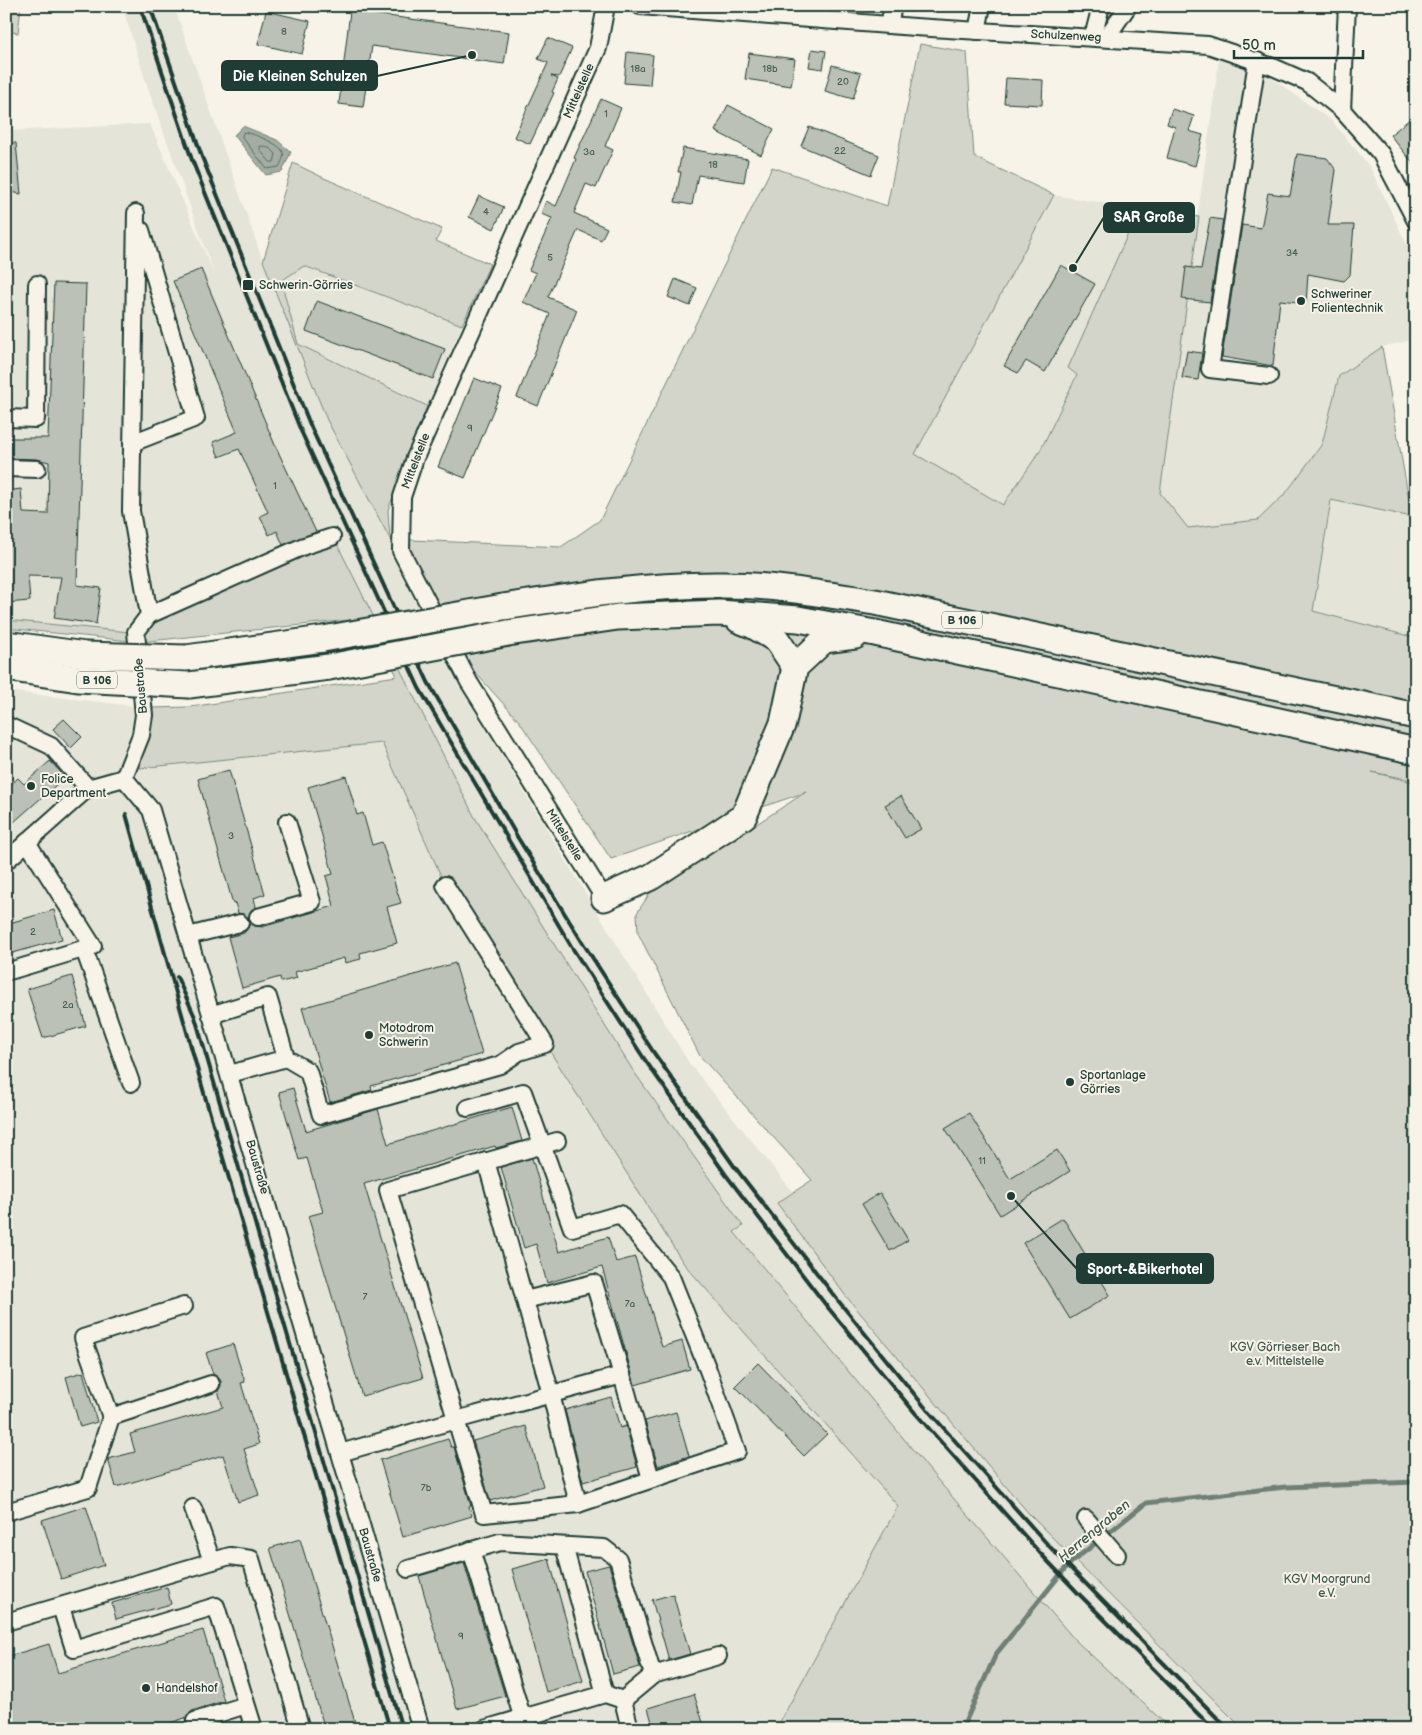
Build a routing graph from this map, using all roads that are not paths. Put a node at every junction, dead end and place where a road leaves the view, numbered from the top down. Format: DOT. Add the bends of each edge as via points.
graph roads {
  1 [pos="606,6"];
  2 [pos="640,6"];
  3 [pos="893,6"];
  4 [pos="982,6"];
  5 [pos="1101,6"];
  6 [pos="1128,6"];
  7 [pos="1347,6"];
  8 [pos="687,8"];
  9 [pos="889,25"];
  10 [pos="977,31"];
  11 [pos="1100,38"];
  12 [pos="1257,62"];
  13 [pos="1342,110"];
  14 [pos="1416,221"];
  15 [pos="37,284"];
  16 [pos="1269,376"];
  17 [pos="6,418"];
  18 [pos="132,443"];
  19 [pos="6,468"];
  20 [pos="37,469"];
  21 [pos="332,537"];
  22 [pos="719,613"];
  23 [pos="149,615"];
  24 [pos="875,633"];
  25 [pos="6,644"];
  26 [pos="795,667"];
  27 [pos="6,668"];
  28 [pos="1416,716"];
  29 [pos="6,725"];
  30 [pos="1416,751"];
  31 [pos="124,778"];
  32 [pos="88,788"];
  33 [pos="287,822"];
  34 [pos="27,842"];
  35 [pos="6,861"];
  36 [pos="445,885"];
  37 [pos="604,898"];
  38 [pos="258,917"];
  39 [pos="240,922"];
  40 [pos="188,936"];
  41 [pos="84,948"];
  42 [pos="6,972"];
  43 [pos="212,1015"];
  44 [pos="286,1058"];
  45 [pos="230,1074"];
  46 [pos="131,1083"];
  47 [pos="468,1108"];
  48 [pos="549,1143"];
  49 [pos="486,1161"];
  50 [pos="525,1300"];
  51 [pos="184,1306"];
  52 [pos="622,1375"];
  53 [pos="211,1384"];
  54 [pos="551,1394"];
  55 [pos="111,1416"];
  56 [pos="456,1420"];
  57 [pos="340,1453"];
  58 [pos="651,1479"];
  59 [pos="578,1504"];
  60 [pos="194,1508"];
  61 [pos="6,1512"];
  62 [pos="1086,1519"];
  63 [pos="564,1546"];
  64 [pos="471,1550"];
  65 [pos="1117,1555"];
  66 [pos="212,1561"];
  67 [pos="408,1569"];
  68 [pos="61,1606"];
  69 [pos="6,1622"];
  70 [pos="718,1656"];
  71 [pos="653,1675"];
  72 [pos="605,1694"];
  73 [pos="623,1700"];
  74 [pos="246,1705"];
  75 [pos="525,1723"];
  76 [pos="197,1729"];
  77 [pos="254,1729"];
  78 [pos="301,1729"];
  79 [pos="421,1729"];
  80 [pos="484,1729"];
  81 [pos="630,1729"];
  1 -- 37 [label="street, Mittelstelle" via="598,48 415,458 402,497 401,552 469,682"];
  2 -- 8 [label="street, Schulzenweg"];
  3 -- 9 [label="street"];
  4 -- 10 [label="street"];
  5 -- 11 [label="street"];
  6 -- 11 [label="street"];
  7 -- 13 [label="street"];
  8 -- 9 [label="street, Schulzenweg"];
  9 -- 10 [label="street, Schulzenweg"];
  10 -- 11 [label="street, Schulzenweg"];
  11 -- 12 [label="street, Schulzenweg" via="1208,45"];
  12 -- 13 [label="street, Schulzenweg" via="1307,82"];
  12 -- 16 [label="street" via="1210,368"];
  13 -- 14 [label="street, Schulzenweg" via="1381,154"];
  15 -- 17 [label="street" via="36,420"];
  18 -- 18 [label="street" via="132,413 136,213 196,418"];
  18 -- 23 [label="street" via="130,511"];
  19 -- 20 [label="street"];
  21 -- 23 [label="street" via="304,546"];
  22 -- 24 [label="highway, B 106" via="798,619"];
  22 -- 26 [label="highway" via="754,626 777,640"];
  22 -- 27 [label="highway, B 106, bridge" via="618,617 508,633 329,667 189,685 78,679"];
  23 -- 31 [label="street, Baustraße" via="136,632 144,715 141,735"];
  24 -- 26 [label="highway" via="824,640"];
  24 -- 30 [label="highway, B 106"];
  25 -- 28 [label="highway, B 106, bridge" via="85,655 186,658 323,639 612,591 717,585 798,590 875,602"];
  26 -- 37 [label="highway" via="783,723 744,816 651,877"];
  29 -- 32 [label="street" via="51,746"];
  31 -- 32 [label="street"];
  31 -- 40 [label="street, Baustraße" via="151,810"];
  32 -- 34 [label="street"];
  33 -- 38 [label="street" via="312,902"];
  34 -- 35 [label="street"];
  34 -- 41 [label="street" via="93,946"];
  36 -- 44 [label="street" via="545,1044 519,1052 500,1065 321,1115 308,1071"];
  39 -- 40 [label="street"];
  40 -- 43 [label="street, Baustraße"];
  41 -- 42 [label="street"];
  41 -- 46 [label="street"];
  43 -- 44 [label="street" via="268,997"];
  43 -- 45 [label="street, Baustraße"];
  44 -- 45 [label="street"];
  45 -- 57 [label="street, Baustraße"];
  47 -- 48 [label="street" via="523,1092"];
  48 -- 49 [label="street"];
  48 -- 58 [label="street" via="572,1228 620,1214 671,1277 737,1451"];
  49 -- 50 [label="street"];
  49 -- 56 [label="street" via="388,1190"];
  50 -- 52 [label="street" via="594,1283"];
  50 -- 54 [label="street"];
  51 -- 55 [label="street" via="83,1338"];
  52 -- 54 [label="street"];
  52 -- 58 [label="street"];
  53 -- 55 [label="street"];
  54 -- 56 [label="street"];
  54 -- 59 [label="street"];
  55 -- 61 [label="street" via="88,1488"];
  56 -- 57 [label="street"];
  56 -- 59 [label="street" via="484,1514"];
  57 -- 79 [label="street, Baustraße"];
  58 -- 59 [label="street"];
  60 -- 66 [label="street"];
  62 -- 65 [label="street"];
  63 -- 64 [label="street" via="500,1542"];
  63 -- 71 [label="street" via="604,1548 618,1559"];
  63 -- 72 [label="street"];
  64 -- 67 [label="street"];
  64 -- 75 [label="street"];
  66 -- 68 [label="street"];
  66 -- 78 [label="street" via="230,1556 251,1559"];
  68 -- 69 [label="street"];
  68 -- 74 [label="street" via="74,1649 216,1606"];
  70 -- 71 [label="street"];
  71 -- 73 [label="street"];
  72 -- 73 [label="street"];
  72 -- 75 [label="street"];
  73 -- 81 [label="street"];
  74 -- 76 [label="street" via="195,1721"];
  74 -- 77 [label="street"];
  75 -- 80 [label="street"];
}
